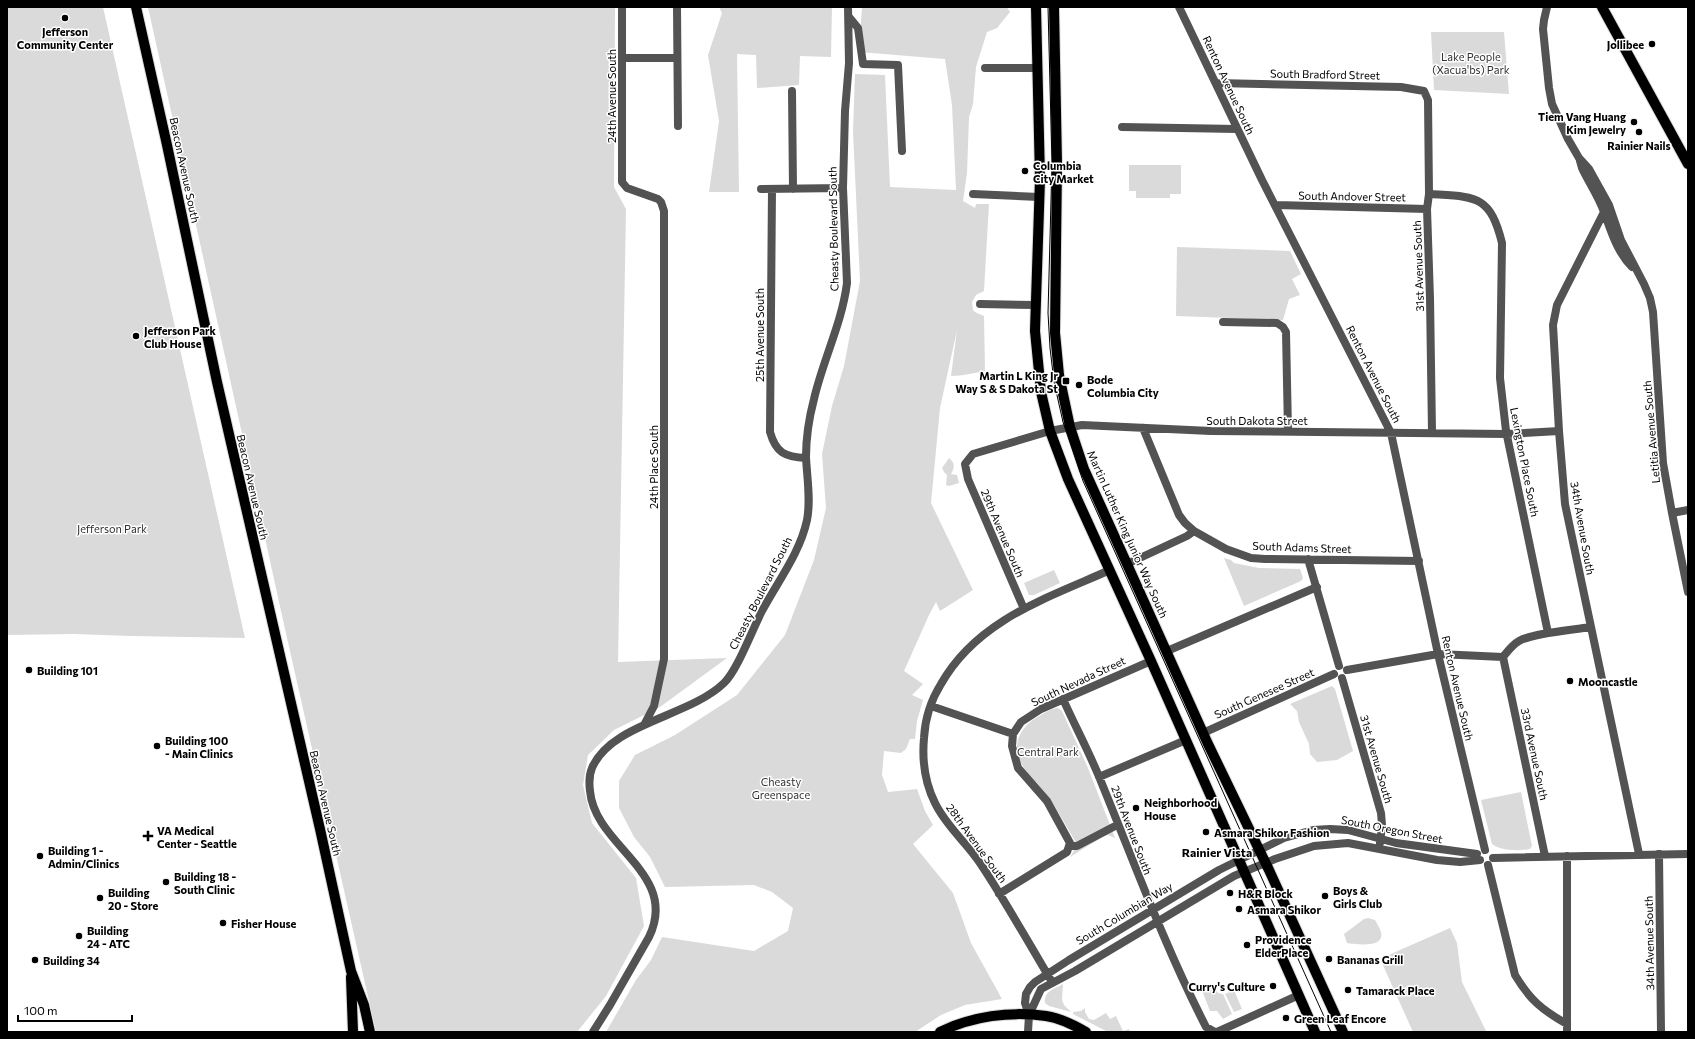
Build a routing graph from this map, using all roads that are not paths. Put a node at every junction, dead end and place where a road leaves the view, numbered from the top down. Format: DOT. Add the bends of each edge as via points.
graph roads {
  1 [pos="136,7"];
  2 [pos="622,7"];
  3 [pos="677,7"];
  4 [pos="848,7"];
  5 [pos="1036,7"];
  6 [pos="1054,7"];
  7 [pos="1179,7"];
  8 [pos="1548,7"];
  9 [pos="1602,7"];
  10 [pos="848,17"];
  11 [pos="622,58"];
  12 [pos="677,58"];
  13 [pos="985,68"];
  14 [pos="1038,68"];
  15 [pos="1216,83"];
  16 [pos="792,91"];
  17 [pos="1428,100"];
  18 [pos="678,126"];
  19 [pos="1122,127"];
  20 [pos="1237,129"];
  21 [pos="902,151"];
  22 [pos="1579,158"];
  23 [pos="1688,164"];
  24 [pos="843,188"];
  25 [pos="761,189"];
  26 [pos="772,189"];
  27 [pos="793,189"];
  28 [pos="973,194"];
  29 [pos="1429,194"];
  30 [pos="1039,197"];
  31 [pos="1276,205"];
  32 [pos="663,206"];
  33 [pos="1427,209"];
  34 [pos="1604,212"];
  35 [pos="1637,272"];
  36 [pos="980,304"];
  37 [pos="1036,306"];
  38 [pos="1223,322"];
  39 [pos="1070,427"];
  40 [pos="1143,428"];
  41 [pos="1559,430"];
  42 [pos="1050,431"];
  43 [pos="1288,431"];
  44 [pos="1432,432"];
  45 [pos="1391,433"];
  46 [pos="1507,434"];
  47 [pos="806,458"];
  48 [pos="965,464"];
  49 [pos="1688,510"];
  50 [pos="1672,513"];
  51 [pos="1194,531"];
  52 [pos="1308,559"];
  53 [pos="1418,561"];
  54 [pos="1126,564"];
  55 [pos="1110,570"];
  56 [pos="1317,587"];
  57 [pos="1688,592"];
  58 [pos="1024,609"];
  59 [pos="1590,627"];
  60 [pos="1548,633"];
  61 [pos="1167,651"];
  62 [pos="1438,654"];
  63 [pos="1503,657"];
  64 [pos="1152,660"];
  65 [pos="1339,666"];
  66 [pos="1347,670"];
  67 [pos="1334,674"];
  68 [pos="1342,678"];
  69 [pos="1063,700"];
  70 [pos="931,706"];
  71 [pos="644,725"];
  72 [pos="1203,733"];
  73 [pos="1013,734"];
  74 [pos="1186,740"];
  75 [pos="1099,777"];
  76 [pos="1117,825"];
  77 [pos="1382,838"];
  78 [pos="1069,846"];
  79 [pos="1379,848"];
  80 [pos="1259,850"];
  81 [pos="1484,850"];
  82 [pos="1639,854"];
  83 [pos="1659,854"];
  84 [pos="1688,854"];
  85 [pos="1545,856"];
  86 [pos="1567,856"];
  87 [pos="1478,857"];
  88 [pos="1239,860"];
  89 [pos="1491,861"];
  90 [pos="1265,863"];
  91 [pos="1244,872"];
  92 [pos="1000,894"];
  93 [pos="1152,910"];
  94 [pos="1158,922"];
  95 [pos="351,971"];
  96 [pos="1050,978"];
  97 [pos="1299,996"];
  98 [pos="1028,1015"];
  99 [pos="1567,1028"];
  100 [pos="353,1032"];
  101 [pos="370,1032"];
  102 [pos="593,1032"];
  103 [pos="940,1032"];
  104 [pos="1028,1032"];
  105 [pos="1086,1032"];
  106 [pos="1214,1032"];
  107 [pos="1315,1032"];
  108 [pos="1343,1032"];
  109 [pos="1661,1032"];
  1 -- 95 [label="main road, Beacon Avenue South" via="217,382"];
  2 -- 11 [label="street, 24th Avenue South"];
  3 -- 12 [label="street"];
  4 -- 10 [label="street, Cheasty Boulevard South"];
  5 -- 14 [label="main road"];
  6 -- 39 [label="main road, Martin Luther King Junior Way South" via="1057,157 1055,333 1059,375"];
  7 -- 15 [label="street, Renton Avenue South"];
  8 -- 22 [label="street, Letitia Avenue South" via="1544,20 1548,88 1557,116"];
  9 -- 23 [label="main road"];
  10 -- 21 [label="street" via="858,28 863,64 898,65"];
  10 -- 24 [label="street, Cheasty Boulevard South" via="849,63"];
  11 -- 12 [label="street"];
  11 -- 32 [label="street, 24th Avenue South" via="622,182 658,199"];
  12 -- 18 [label="street"];
  13 -- 14 [label="street"];
  14 -- 30 [label="main road"];
  15 -- 17 [label="street, South Bradford Street" via="1401,87 1424,91"];
  15 -- 20 [label="street, Renton Avenue South"];
  16 -- 27 [label="street"];
  17 -- 29 [label="street, 31st Avenue South"];
  19 -- 20 [label="street"];
  20 -- 31 [label="street, Renton Avenue South"];
  22 -- 34 [label="street, Letitia Avenue South"];
  22 -- 35 [label="street, Letitia Avenue South" via="1589,169 1609,205"];
  24 -- 27 [label="street"];
  24 -- 47 [label="street, Cheasty Boulevard South" via="847,264 845,298 813,400"];
  25 -- 26 [label="street"];
  26 -- 27 [label="street"];
  26 -- 47 [label="street, 25th Avenue South" via="770,432 780,452 787,456"];
  28 -- 30 [label="street"];
  29 -- 33 [label="street, 31st Avenue South"];
  29 -- 46 [label="street, Lexington Place South" via="1463,196 1481,202 1494,216 1502,243 1500,378"];
  30 -- 37 [label="main road"];
  31 -- 33 [label="street, South Andover Street"];
  31 -- 45 [label="street, Renton Avenue South"];
  32 -- 71 [label="street, 24th Place South" via="664,659 654,706"];
  33 -- 44 [label="street, 31st Avenue South"];
  34 -- 35 [label="street, Letitia Avenue South" via="1625,260"];
  34 -- 41 [label="street, 34th Avenue South" via="1554,315"];
  35 -- 50 [label="street, Letitia Avenue South" via="1650,298 1653,312 1662,453"];
  36 -- 37 [label="street"];
  37 -- 42 [label="main road" via="1036,355"];
  38 -- 43 [label="street" via="1277,323 1286,332"];
  39 -- 40 [label="street, South Dakota Street" via="1104,425"];
  39 -- 42 [label="street, South Dakota Street"];
  39 -- 54 [label="main road, Martin Luther King Junior Way South" via="1084,469"];
  40 -- 43 [label="street, South Dakota Street"];
  40 -- 51 [label="street, South Adams Street" via="1179,515"];
  41 -- 46 [label="street, South Dakota Street"];
  41 -- 59 [label="street, 34th Avenue South" via="1565,504"];
  42 -- 48 [label="street, South Dakota Street" via="973,454"];
  42 -- 55 [label="main road" via="1068,479"];
  43 -- 45 [label="street, South Dakota Street"];
  44 -- 45 [label="street, South Dakota Street"];
  44 -- 46 [label="street, South Dakota Street"];
  45 -- 53 [label="street, Renton Avenue South"];
  46 -- 60 [label="street, Lexington Place South"];
  47 -- 71 [label="street, Cheasty Boulevard South" via="808,504 805,529 734,668 726,681 700,701"];
  48 -- 58 [label="street, 29th Avenue South" via="968,479"];
  49 -- 50 [label="street"];
  50 -- 57 [label="street, Letitia Avenue South"];
  51 -- 52 [label="street, South Adams Street" via="1226,549 1251,558"];
  51 -- 54 [label="street"];
  52 -- 53 [label="street, South Adams Street"];
  52 -- 56 [label="street"];
  53 -- 62 [label="street, Renton Avenue South"];
  54 -- 61 [label="main road, Martin Luther King Junior Way South"];
  55 -- 58 [label="street"];
  55 -- 64 [label="main road"];
  56 -- 61 [label="street"];
  56 -- 65 [label="street"];
  58 -- 70 [label="street" via="987,631 958,657 945,676"];
  59 -- 60 [label="street"];
  59 -- 82 [label="street, 34th Avenue South"];
  60 -- 63 [label="street" via="1520,640"];
  61 -- 72 [label="main road, Martin Luther King Junior Way South"];
  62 -- 63 [label="street"];
  62 -- 66 [label="street"];
  62 -- 81 [label="street, Renton Avenue South"];
  63 -- 85 [label="street, 33rd Avenue South"];
  64 -- 69 [label="street, South Nevada Street"];
  64 -- 74 [label="main road"];
  65 -- 66 [label="street"];
  65 -- 67 [label="street" via="1335,668"];
  66 -- 68 [label="street"];
  67 -- 68 [label="street"];
  67 -- 72 [label="street, South Genesee Street"];
  68 -- 77 [label="street, 31st Avenue South" via="1381,813"];
  69 -- 73 [label="street, South Nevada Street" via="1028,717"];
  69 -- 75 [label="street, 29th Avenue South"];
  70 -- 73 [label="street"];
  70 -- 92 [label="street, 28th Avenue South" via="924,729 923,759 930,792 945,820 974,854"];
  71 -- 102 [label="street, Cheasty Boulevard South" via="607,747 592,766 589,776 590,798 599,820 644,875 651,886 656,908 649,937"];
  72 -- 80 [label="main road, Martin Luther King Junior Way South"];
  73 -- 78 [label="street" via="1012,746 1018,768 1053,811 1069,841"];
  74 -- 75 [label="street"];
  74 -- 88 [label="main road"];
  75 -- 76 [label="street, 29th Avenue South"];
  76 -- 78 [label="street" via="1077,846"];
  76 -- 93 [label="street, 29th Avenue South"];
  77 -- 79 [label="street, 31st Avenue South"];
  77 -- 80 [label="street, South Oregon Street" via="1330,828 1284,838"];
  77 -- 87 [label="street, South Oregon Street" via="1396,843"];
  78 -- 92 [label="street" via="1067,852"];
  79 -- 87 [label="street, South Oregon Street" via="1437,860 1460,862"];
  79 -- 90 [label="street, South Oregon Street" via="1348,843 1314,846"];
  80 -- 88 [label="street, South Columbian Way"];
  80 -- 90 [label="main road, Martin Luther King Junior Way South"];
  81 -- 87 [label="street" via="1479,850"];
  81 -- 89 [label="street"];
  82 -- 83 [label="street"];
  82 -- 86 [label="street"];
  83 -- 84 [label="street"];
  83 -- 109 [label="street, 34th Avenue South"];
  85 -- 86 [label="street"];
  85 -- 89 [label="street"];
  86 -- 99 [label="street"];
  87 -- 89 [label="street" via="1482,863"];
  88 -- 91 [label="main road"];
  88 -- 93 [label="street, South Columbian Way"];
  89 -- 99 [label="street" via="1515,975 1534,1001"];
  90 -- 91 [label="street, South Columbian Way"];
  90 -- 108 [label="main road, Martin Luther King Junior Way South"];
  91 -- 94 [label="street, South Columbian Way" via="1224,881"];
  91 -- 97 [label="main road"];
  92 -- 96 [label="street, 28th Avenue South"];
  93 -- 94 [label="street, 29th Avenue South"];
  93 -- 96 [label="street, South Columbian Way" via="1069,960"];
  94 -- 96 [label="street, South Columbian Way" via="1075,971"];
  94 -- 106 [label="street, 29th Avenue South" via="1203,1022"];
  95 -- 100 [label="main road, Beacon Avenue South"];
  95 -- 101 [label="main road, Beacon Avenue South" via="364,1005"];
  96 -- 98 [label="street, South Columbian Way" via="1041,989"];
  97 -- 106 [label="street"];
  97 -- 107 [label="main road"];
  98 -- 103 [label="main road" via="975,1019"];
  98 -- 104 [label="street"];
  98 -- 105 [label="main road" via="1047,1016"];
}
